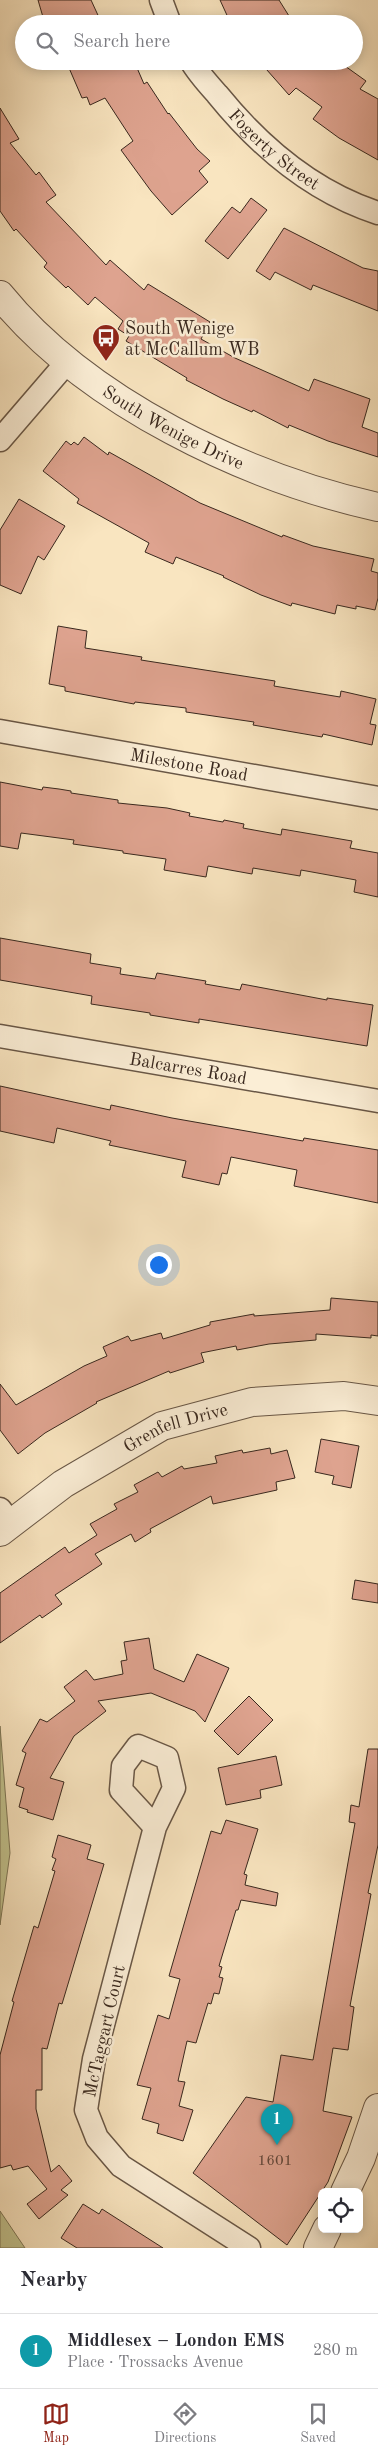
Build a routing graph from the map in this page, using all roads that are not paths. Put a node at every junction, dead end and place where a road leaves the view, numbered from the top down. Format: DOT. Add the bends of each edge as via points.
graph roads {
  1 [pos="161,0"];
  2 [pos="167,15"];
  3 [pos="198,70"];
  4 [pos="378,213"];
  5 [pos="0,295"];
  6 [pos="68,361"];
  7 [pos="0,440"];
  8 [pos="378,507"];
  9 [pos="0,731"];
  10 [pos="378,798"];
  11 [pos="0,1036"];
  12 [pos="378,1101"];
  13 [pos="378,1401"];
  14 [pos="4,1521"];
  15 [pos="155,1827"];
  16 [pos="378,2108"];
  17 [pos="347,2188"];
  18 [pos="325,2233"];
  19 [pos="249,2248"];
  20 [pos="318,2248"];
  1 -- 2 [label="street"];
  3 -- 4 [label="street, Fogerty Street" via="227,107 270,152 350,204"];
  5 -- 6 [label="street, South Wenige Drive"];
  6 -- 7 [label="street"];
  6 -- 8 [label="street, South Wenige Drive" via="140,412 215,452 280,480"];
  9 -- 10 [label="street, Milestone Road"];
  11 -- 12 [label="street, Balcarres Road"];
  13 -- 14 [label="street, Grenfell Drive" via="344,1396 252,1402 162,1426"];
  15 -- 19 [label="street, McTaggart Court" via="94,2059 86,2110 97,2138 121,2166"];
  16 -- 17 [label="street"];
  18 -- 20 [label="street"];
}
